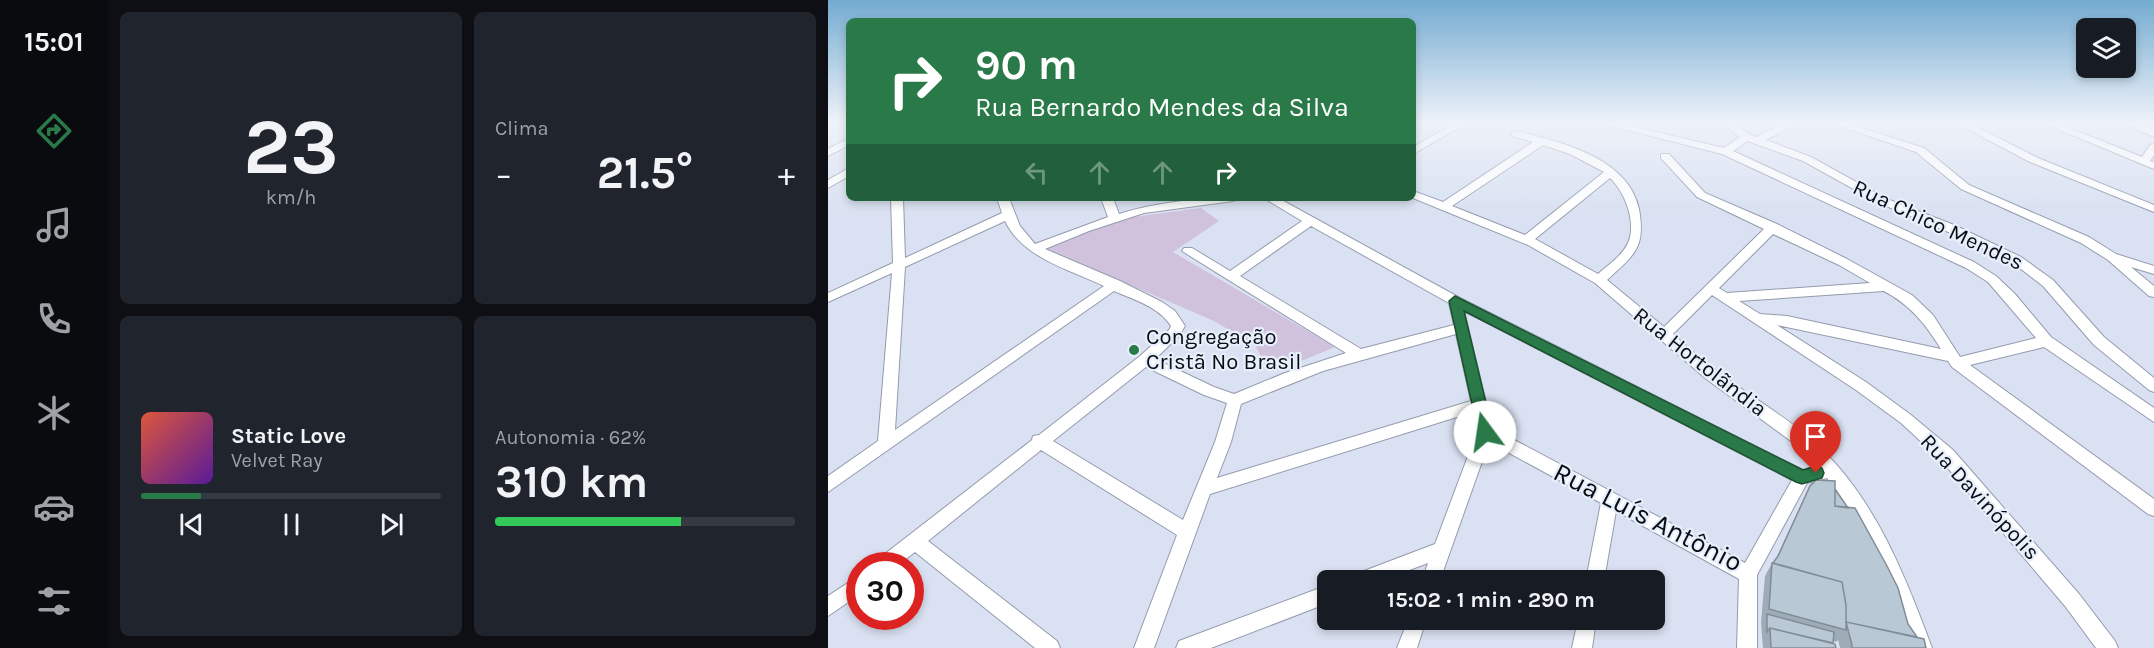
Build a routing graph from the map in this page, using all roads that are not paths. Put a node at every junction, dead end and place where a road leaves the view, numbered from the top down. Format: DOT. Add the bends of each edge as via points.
graph roads {
  1 [pos="1524,153"];
  2 [pos="1575,153"];
  3 [pos="1729,153"];
  4 [pos="1791,153"];
  5 [pos="1924,153"];
  6 [pos="2021,153"];
  7 [pos="2122,153"];
  8 [pos="1665,156"];
  9 [pos="2149,164"];
  10 [pos="1611,172"];
  11 [pos="846,173"];
  12 [pos="828,185"];
  13 [pos="1416,195"];
  14 [pos="897,201"];
  15 [pos="1004,201"];
  16 [pos="1108,201"];
  17 [pos="1209,201"];
  18 [pos="1275,201"];
  19 [pos="1443,207"];
  20 [pos="2154,209"];
  21 [pos="1008,215"];
  22 [pos="1114,217"];
  23 [pos="1310,221"];
  24 [pos="1773,227"];
  25 [pos="1526,240"];
  26 [pos="1034,249"];
  27 [pos="1188,251"];
  28 [pos="2112,257"];
  29 [pos="899,266"];
  30 [pos="2154,270"];
  31 [pos="1230,277"];
  32 [pos="1599,280"];
  33 [pos="1115,284"];
  34 [pos="1887,286"];
  35 [pos="1719,293"];
  36 [pos="2154,293"];
  37 [pos="828,298"];
  38 [pos="1455,301"];
  39 [pos="1759,318"];
  40 [pos="1460,328"];
  41 [pos="1664,334"];
  42 [pos="2046,341"];
  43 [pos="1357,353"];
  44 [pos="1954,359"];
  45 [pos="1145,360"];
  46 [pos="2154,386"];
  47 [pos="1235,400"];
  48 [pos="1478,405"];
  49 [pos="2154,416"];
  50 [pos="1485,432"];
  51 [pos="1039,441"];
  52 [pos="886,444"];
  53 [pos="1830,470"];
  54 [pos="1802,477"];
  55 [pos="828,485"];
  56 [pos="1205,489"];
  57 [pos="1610,499"];
  58 [pos="2154,509"];
  59 [pos="1187,532"];
  60 [pos="915,541"];
  61 [pos="1442,550"];
  62 [pos="901,552"];
  63 [pos="1389,570"];
  64 [pos="1435,570"];
  65 [pos="1596,570"];
  66 [pos="1748,574"];
  67 [pos="846,594"];
  68 [pos="1317,598"];
  69 [pos="828,607"];
  70 [pos="1413,630"];
  71 [pos="1585,630"];
  72 [pos="1050,648"];
  73 [pos="1144,648"];
  74 [pos="1186,648"];
  75 [pos="1407,648"];
  76 [pos="1581,648"];
  77 [pos="1747,648"];
  78 [pos="1922,648"];
  79 [pos="2108,648"];
  1 -- 19 [label="street"];
  2 -- 10 [label="street"];
  3 -- 42 [label="street" via="1970,265 1992,279"];
  4 -- 46 [label="street, Rua Chico Mendes" via="1874,197 2017,260 2048,283 2099,341"];
  5 -- 28 [label="street" via="1965,187 2085,240"];
  6 -- 20 [label="street"];
  7 -- 9 [label="street"];
  8 -- 24 [label="street" via="1701,195"];
  10 -- 25 [label="street"];
  10 -- 32 [label="street" via="1628,190 1635,207 1636,233 1634,244"];
  11 -- 12 [label="street"];
  13 -- 19 [label="street, Rua Hortolãndia"];
  14 -- 29 [label="street"];
  15 -- 21 [label="street"];
  16 -- 22 [label="street"];
  17 -- 22 [label="street"];
  18 -- 23 [label="street"];
  19 -- 25 [label="street, Rua Hortolãndia"];
  21 -- 26 [label="street" via="1017,234"];
  21 -- 29 [label="street"];
  22 -- 26 [label="street"];
  23 -- 31 [label="street"];
  23 -- 38 [label="street"];
  24 -- 34 [label="street"];
  24 -- 35 [label="street"];
  25 -- 32 [label="street, Rua Hortolãndia"];
  26 -- 33 [label="street"];
  27 -- 31 [label="street"];
  28 -- 30 [label="street"];
  28 -- 36 [label="street"];
  29 -- 37 [label="street"];
  29 -- 52 [label="street"];
  31 -- 43 [label="street"];
  32 -- 41 [label="street, Rua Hortolãndia"];
  33 -- 45 [label="street" via="1157,305 1178,326"];
  33 -- 52 [label="street"];
  34 -- 35 [label="street"];
  34 -- 44 [label="street" via="1920,309"];
  35 -- 39 [label="street, Rua Davinópolis"];
  35 -- 41 [label="street"];
  38 -- 40 [label="street"];
  38 -- 54 [label="street"];
  39 -- 44 [label="street"];
  39 -- 79 [label="street, Rua Davinópolis" via="1906,419 1947,455 2072,600"];
  40 -- 43 [label="street"];
  40 -- 48 [label="street"];
  41 -- 53 [label="street, Rua Hortolãndia" via="1711,375 1795,435"];
  42 -- 44 [label="street"];
  42 -- 49 [label="street"];
  43 -- 47 [label="street"];
  44 -- 58 [label="street"];
  45 -- 47 [label="street"];
  45 -- 51 [label="street"];
  47 -- 56 [label="street"];
  48 -- 50 [label="street"];
  48 -- 56 [label="street"];
  50 -- 57 [label="street, Rua Luís Antônio"];
  50 -- 61 [label="street"];
  51 -- 59 [label="street"];
  51 -- 60 [label="street"];
  52 -- 55 [label="street"];
  53 -- 54 [label="street"];
  53 -- 78 [label="street, Rua Hortolãndia" via="1872,531"];
  54 -- 66 [label="street, Rua Luís Antônio"];
  56 -- 59 [label="street"];
  57 -- 65 [label="street"];
  57 -- 66 [label="street, Rua Luís Antônio"];
  59 -- 73 [label="street"];
  60 -- 62 [label="street"];
  60 -- 72 [label="street"];
  61 -- 63 [label="street"];
  61 -- 64 [label="street"];
  66 -- 77 [label="street"];
  67 -- 69 [label="street"];
  68 -- 74 [label="street"];
  70 -- 75 [label="street"];
  71 -- 76 [label="street"];
}
